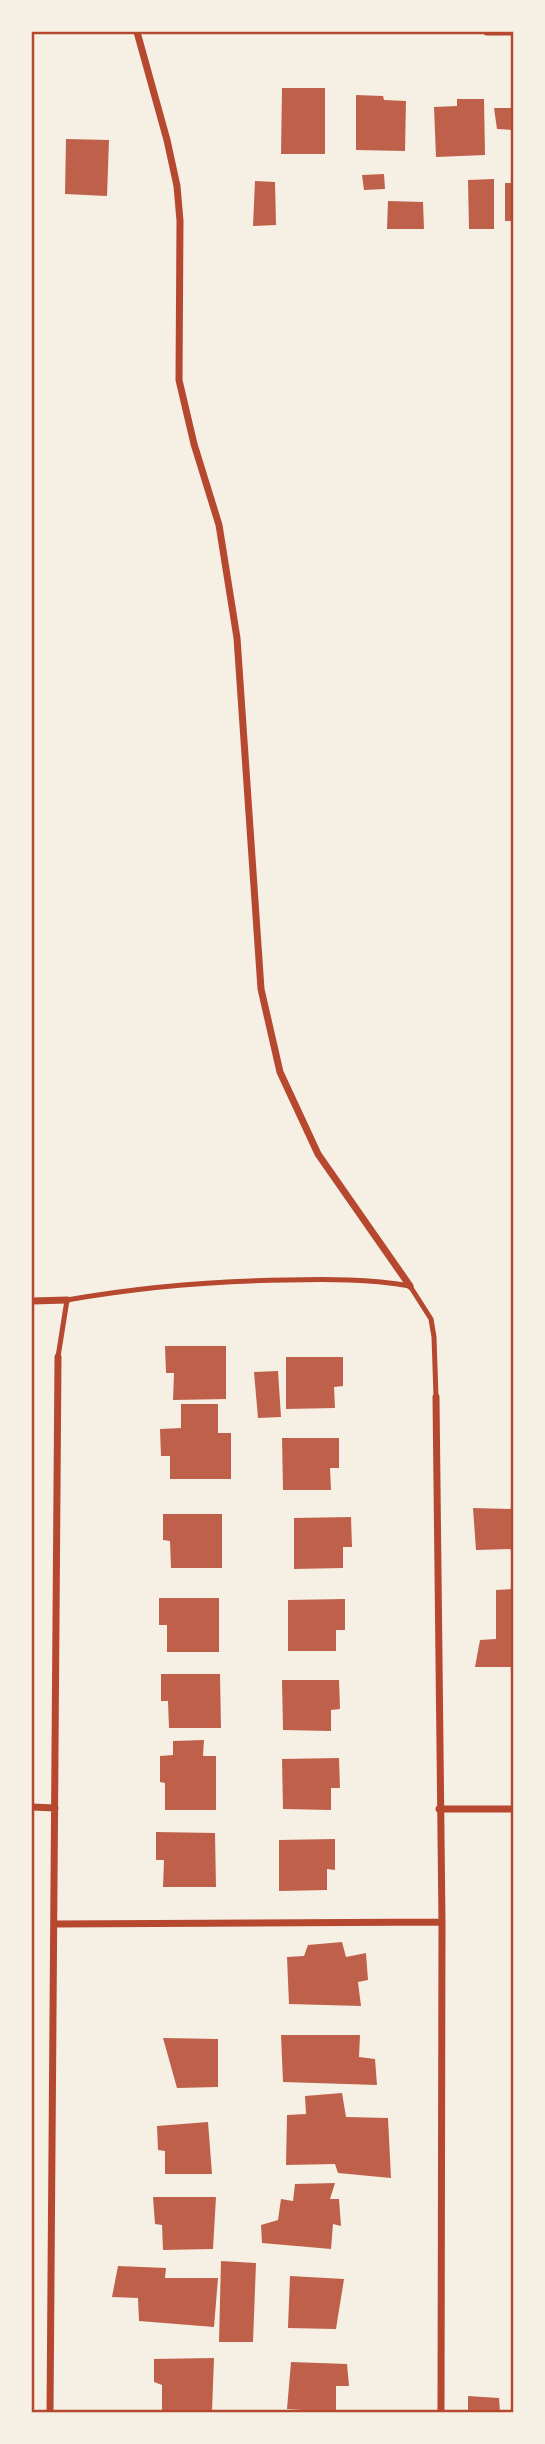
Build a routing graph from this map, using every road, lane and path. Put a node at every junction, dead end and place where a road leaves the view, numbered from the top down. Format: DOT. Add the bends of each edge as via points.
graph roads {
  1 [pos="137,32"];
  2 [pos="487,32"];
  3 [pos="513,32"];
  4 [pos="410,1286"];
  5 [pos="67,1300"];
  6 [pos="32,1301"];
  7 [pos="58,1357"];
  8 [pos="436,1397"];
  9 [pos="32,1807"];
  10 [pos="55,1808"];
  11 [pos="439,1808"];
  12 [pos="513,1809"];
  13 [pos="442,1922"];
  14 [pos="54,1924"];
  15 [pos="50,2413"];
  16 [pos="441,2413"];
  1 -- 4 [label="street" via="177,186 179,380 219,525 237,638 261,989 280,1072 318,1154"];
  2 -- 3 [label="street"];
  4 -- 5 [label="lane" via="349,1279 230,1280"];
  4 -- 8 [label="lane" via="431,1319"];
  5 -- 6 [label="street"];
  5 -- 7 [label="lane"];
  7 -- 10 [label="street"];
  8 -- 11 [label="street"];
  9 -- 10 [label="street"];
  10 -- 14 [label="street"];
  11 -- 12 [label="street"];
  11 -- 13 [label="street"];
  13 -- 14 [label="street"];
  13 -- 16 [label="street"];
  14 -- 15 [label="street"];
}
